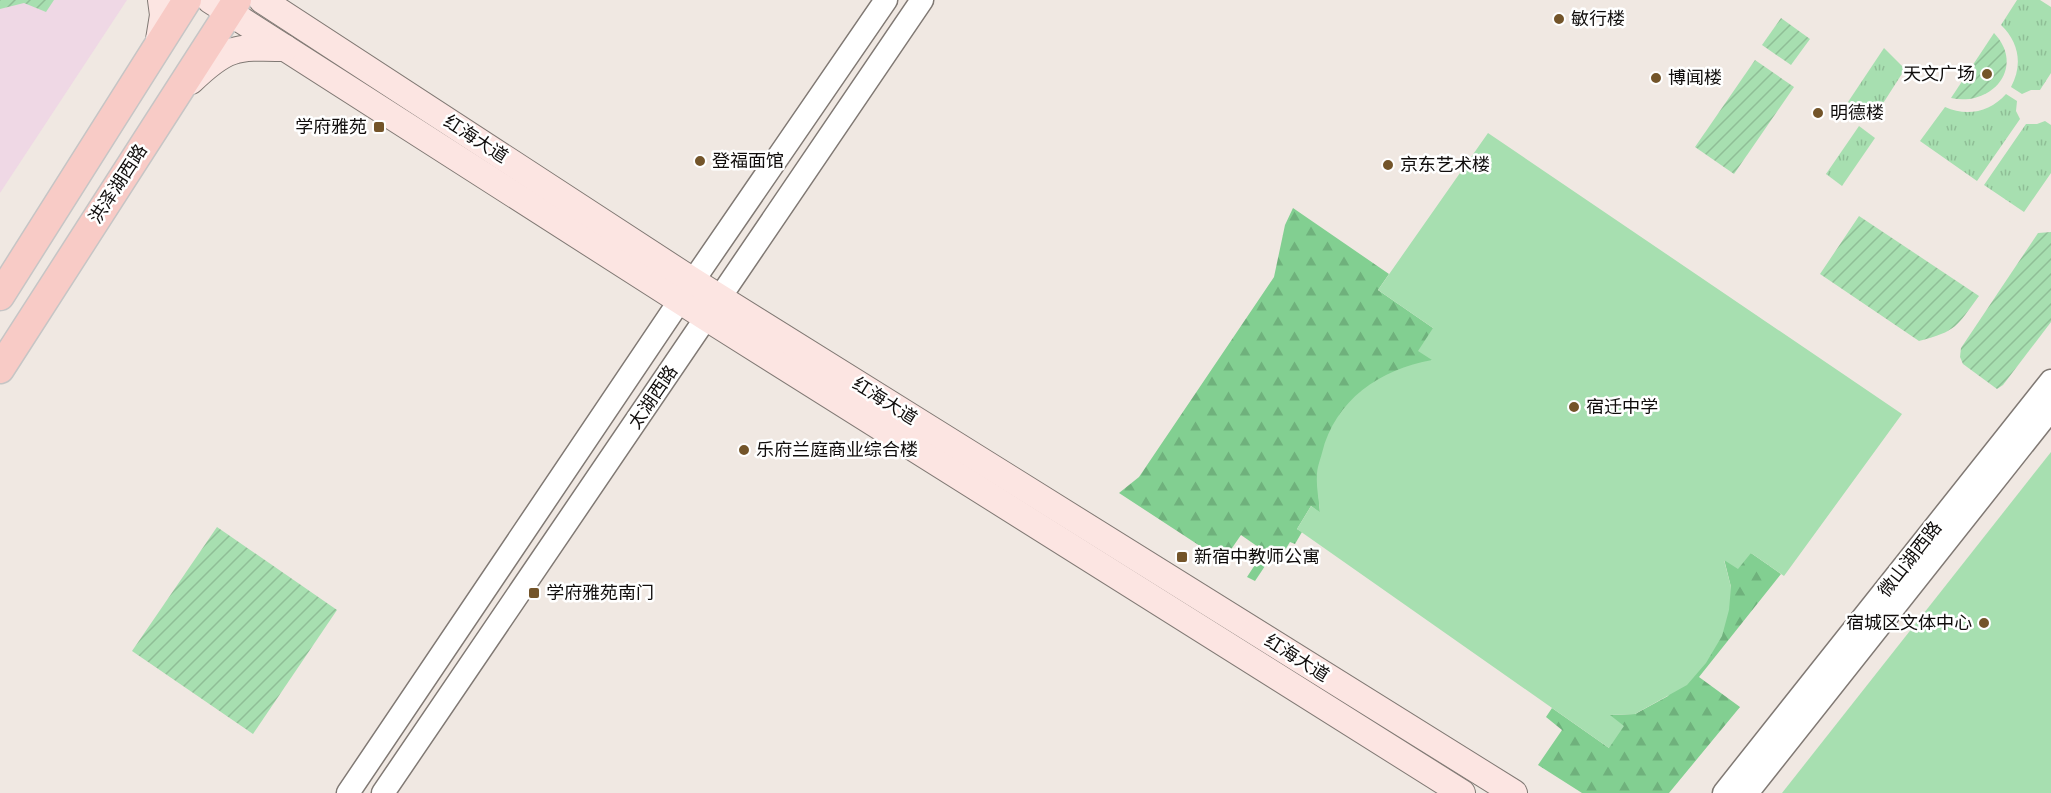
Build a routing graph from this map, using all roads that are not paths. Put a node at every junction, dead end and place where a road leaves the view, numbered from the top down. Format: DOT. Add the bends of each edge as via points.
graph roads {
  1 [pos="161,0"];
  2 [pos="187,0"];
  3 [pos="262,0"];
  4 [pos="886,0"];
  5 [pos="922,0"];
  6 [pos="225,4"];
  7 [pos="285,10"];
  8 [pos="158,46"];
  9 [pos="285,48"];
  10 [pos="173,98"];
  11 [pos="125,99"];
  12 [pos="158,122"];
  13 [pos="687,291"];
  14 [pos="0,296"];
  15 [pos="714,308"];
  16 [pos="0,369"];
  17 [pos="2051,381"];
  18 [pos="2051,409"];
  19 [pos="348,793"];
  20 [pos="383,793"];
  21 [pos="1462,793"];
  22 [pos="1514,793"];
  23 [pos="1724,793"];
  24 [pos="1747,793"];
  1 -- 8 [label="main road"];
  2 -- 8 [label="main road"];
  3 -- 7 [label="main road, 红海大道"];
  4 -- 13 [label="street, 太湖西路"];
  5 -- 15 [label="street, 太湖西路"];
  6 -- 9 [label="main road, 红海大道"];
  6 -- 10 [label="main road, 洪泽湖西路"];
  7 -- 13 [label="main road, 红海大道"];
  8 -- 11 [label="main road"];
  9 -- 10 [label="main road" via="241,48 228,52 212,61"];
  9 -- 13 [label="main road, 红海大道"];
  10 -- 12 [label="main road, 洪泽湖西路"];
  11 -- 12 [label="main road" via="139,95 148,98 159,111"];
  11 -- 14 [label="main road"];
  12 -- 16 [label="main road, 洪泽湖西路"];
  13 -- 15 [label="main road, 红海大道"];
  13 -- 19 [label="street, 太湖西路"];
  15 -- 20 [label="street, 太湖西路"];
  15 -- 21 [label="main road, 红海大道"];
  15 -- 22 [label="main road, 红海大道"];
  17 -- 23 [label="street, 微山湖西路"];
  18 -- 24 [label="street, 微山湖西路"];
}
